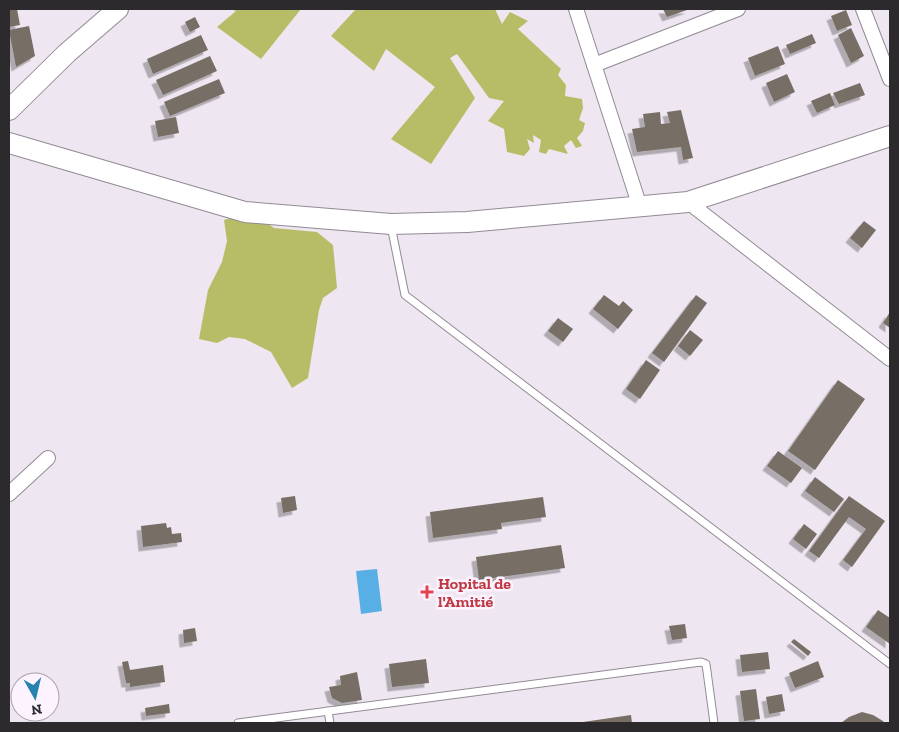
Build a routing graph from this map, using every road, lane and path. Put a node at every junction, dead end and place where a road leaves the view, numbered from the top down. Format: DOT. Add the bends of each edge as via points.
graph roads {
  1 [pos="118,9"];
  2 [pos="123,9"];
  3 [pos="576,9"];
  4 [pos="738,9"];
  5 [pos="863,9"];
  6 [pos="594,65"];
  7 [pos="890,79"];
  8 [pos="9,110"];
  9 [pos="890,136"];
  10 [pos="9,143"];
  11 [pos="688,202"];
  12 [pos="640,207"];
  13 [pos="391,224"];
  14 [pos="890,359"];
  15 [pos="48,458"];
  16 [pos="9,494"];
  17 [pos="890,664"];
  18 [pos="328,712"];
  19 [pos="238,723"];
  20 [pos="330,723"];
  21 [pos="714,723"];
  1 -- 8 [label="street"];
  2 -- 8 [label="street"];
  3 -- 6 [label="street"];
  4 -- 6 [label="street"];
  5 -- 7 [label="street"];
  6 -- 12 [label="street"];
  9 -- 11 [label="street"];
  10 -- 13 [label="street" via="245,212"];
  11 -- 12 [label="street"];
  11 -- 14 [label="street"];
  12 -- 13 [label="street" via="467,222"];
  13 -- 17 [label="lane" via="405,295"];
  15 -- 16 [label="street"];
  18 -- 19 [label="lane"];
  18 -- 20 [label="lane"];
  18 -- 21 [label="lane" via="700,662 706,664"];
}
